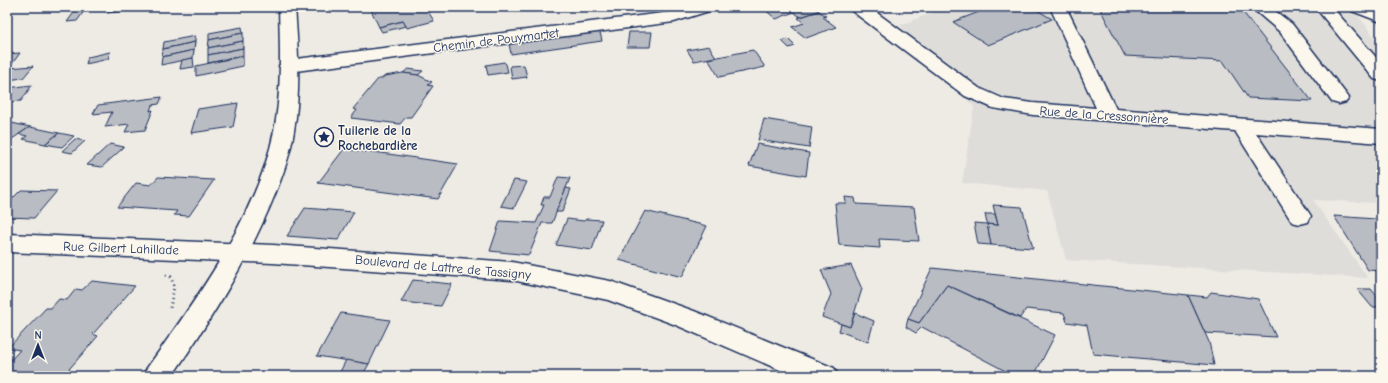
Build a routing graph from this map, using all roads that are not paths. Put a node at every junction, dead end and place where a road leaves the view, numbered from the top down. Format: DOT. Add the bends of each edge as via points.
graph roads {
  1 [pos="287,7"];
  2 [pos="703,7"];
  3 [pos="858,7"];
  4 [pos="1058,7"];
  5 [pos="1259,7"];
  6 [pos="1323,7"];
  7 [pos="1358,7"];
  8 [pos="1381,17"];
  9 [pos="288,66"];
  10 [pos="1381,75"];
  11 [pos="1339,98"];
  12 [pos="1109,115"];
  13 [pos="1241,125"];
  14 [pos="1381,136"];
  15 [pos="1300,216"];
  16 [pos="7,243"];
  17 [pos="236,252"];
  18 [pos="157,376"];
  19 [pos="824,376"];
  1 -- 9 [label="street"];
  2 -- 9 [label="street, Chemin de Pouymartet" via="674,16"];
  3 -- 12 [label="street, Rue de la Cressonnière" via="972,92 1000,104"];
  4 -- 12 [label="street"];
  5 -- 11 [label="street" via="1286,28"];
  6 -- 10 [label="street"];
  7 -- 8 [label="street"];
  9 -- 17 [label="street" via="287,107 281,144 265,193"];
  12 -- 13 [label="street, Rue de la Cressonnière"];
  13 -- 14 [label="street, Rue de la Cressonnière"];
  13 -- 15 [label="street"];
  16 -- 17 [label="street, Rue Gilbert Lahillade"];
  17 -- 18 [label="street" via="200,314"];
  17 -- 19 [label="street, Boulevard de Lattre de Tassigny" via="512,271 562,280 610,291 686,318"];
}
